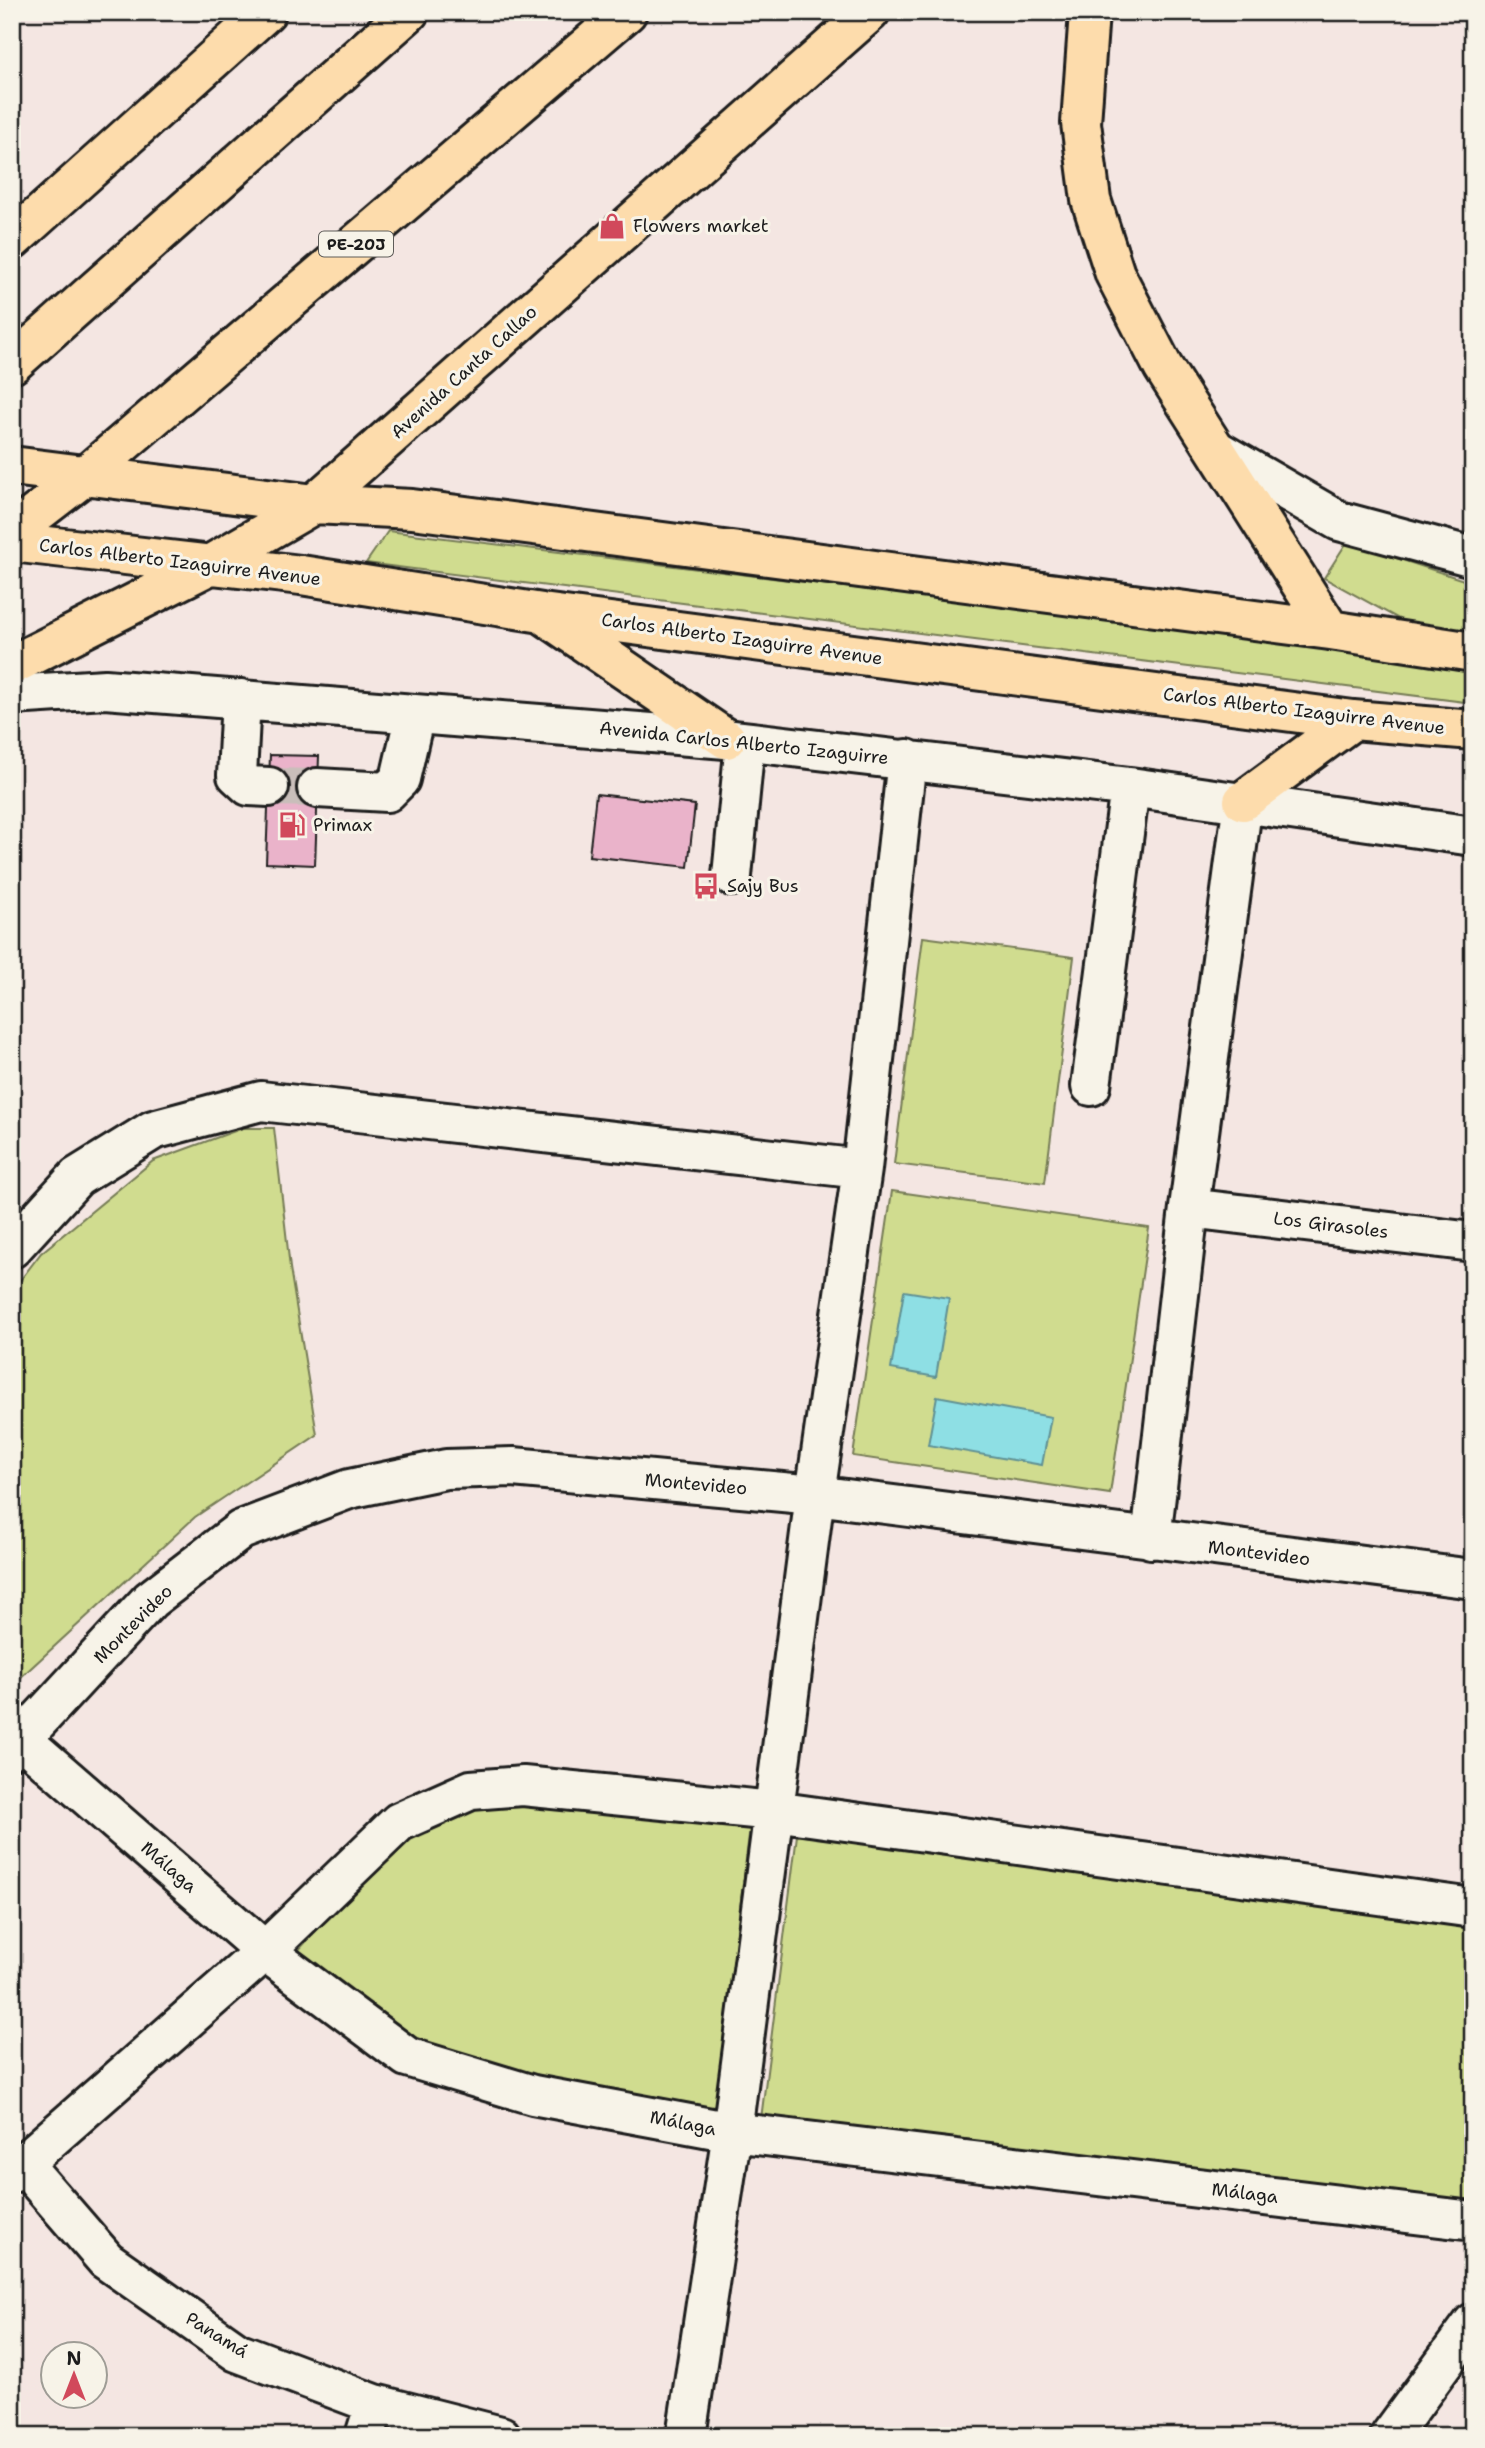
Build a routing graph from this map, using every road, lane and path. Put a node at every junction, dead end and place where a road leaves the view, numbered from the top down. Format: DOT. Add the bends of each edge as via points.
graph roads {
  1 [pos="267,12"];
  2 [pos="409,12"];
  3 [pos="627,12"];
  4 [pos="870,12"];
  5 [pos="1089,12"];
  6 [pos="12,240"];
  7 [pos="12,364"];
  8 [pos="1218,451"];
  9 [pos="12,466"];
  10 [pos="86,475"];
  11 [pos="314,504"];
  12 [pos="12,532"];
  13 [pos="12,542"];
  14 [pos="1473,557"];
  15 [pos="206,567"];
  16 [pos="542,613"];
  17 [pos="1330,630"];
  18 [pos="1473,652"];
  19 [pos="12,665"];
  20 [pos="12,695"];
  21 [pos="241,699"];
  22 [pos="415,714"];
  23 [pos="1353,720"];
  24 [pos="1473,730"];
  25 [pos="735,740"];
  26 [pos="907,759"];
  27 [pos="269,786"];
  28 [pos="1130,786"];
  29 [pos="317,788"];
  30 [pos="1243,801"];
  31 [pos="1473,836"];
  32 [pos="732,876"];
  33 [pos="1091,1086"];
  34 [pos="862,1168"];
  35 [pos="1189,1208"];
  36 [pos="1473,1242"];
  37 [pos="12,1248"];
  38 [pos="815,1495"];
  39 [pos="1151,1539"];
  40 [pos="1473,1579"];
  41 [pos="16,1740"];
  42 [pos="774,1811"];
  43 [pos="1473,1908"];
  44 [pos="265,1951"];
  45 [pos="732,2132"];
  46 [pos="18,2169"];
  47 [pos="1473,2221"];
  48 [pos="1473,2323"];
  49 [pos="370,2420"];
  50 [pos="502,2436"];
  51 [pos="686,2436"];
  52 [pos="1390,2436"];
  1 -- 6 [label="main road"];
  2 -- 7 [label="main road"];
  3 -- 10 [label="main road, PE-20J"];
  4 -- 11 [label="main road, Avenida Canta Callao"];
  5 -- 8 [label="main road" via="1081,123 1091,200 1115,274 1163,367"];
  8 -- 14 [label="street" via="1339,521"];
  8 -- 17 [label="main road"];
  9 -- 10 [label="main road"];
  10 -- 11 [label="main road"];
  10 -- 12 [label="main road, PE-20J"];
  11 -- 15 [label="main road, Avenida Canta Callao"];
  11 -- 17 [label="main road" via="412,509"];
  13 -- 15 [label="main road, Carlos Alberto Izaguirre Avenue"];
  15 -- 16 [label="main road, Carlos Alberto Izaguirre Avenue" via="301,575"];
  15 -- 19 [label="main road, Avenida Canta Callao"];
  16 -- 23 [label="main road, Carlos Alberto Izaguirre Avenue"];
  16 -- 25 [label="main road"];
  17 -- 18 [label="main road"];
  20 -- 21 [label="street, Avenida Carlos Alberto Izaguirre" via="106,689"];
  21 -- 22 [label="street, Avenida Carlos Alberto Izaguirre"];
  21 -- 27 [label="street" via="237,775 249,786"];
  22 -- 25 [label="street, Avenida Carlos Alberto Izaguirre"];
  22 -- 29 [label="street" via="395,786 387,792"];
  23 -- 24 [label="main road, Carlos Alberto Izaguirre Avenue"];
  23 -- 30 [label="main road"];
  25 -- 26 [label="street, Avenida Carlos Alberto Izaguirre"];
  25 -- 32 [label="street"];
  26 -- 28 [label="street, Avenida Carlos Alberto Izaguirre"];
  26 -- 34 [label="street"];
  28 -- 30 [label="street, Avenida Carlos Alberto Izaguirre"];
  28 -- 33 [label="street"];
  30 -- 31 [label="street, Avenida Carlos Alberto Izaguirre"];
  30 -- 35 [label="street"];
  34 -- 37 [label="street" via="261,1101 153,1130 77,1177"];
  34 -- 38 [label="street"];
  35 -- 36 [label="street, Los Girasoles"];
  35 -- 39 [label="street"];
  38 -- 39 [label="street, Montevideo"];
  38 -- 41 [label="street, Montevideo" via="513,1467 446,1469 349,1489 240,1530 150,1600"];
  38 -- 42 [label="street"];
  39 -- 40 [label="street, Montevideo"];
  41 -- 44 [label="street, Málaga"];
  42 -- 43 [label="street"];
  42 -- 44 [label="street" via="523,1786 471,1790 399,1822"];
  42 -- 45 [label="street"];
  44 -- 45 [label="street, Málaga" via="407,2057 533,2095"];
  44 -- 46 [label="street"];
  45 -- 47 [label="street, Málaga"];
  45 -- 51 [label="street"];
  46 -- 49 [label="street, Panamá" via="106,2260 237,2352"];
  48 -- 52 [label="street"];
  49 -- 50 [label="street, Panamá"];
}
